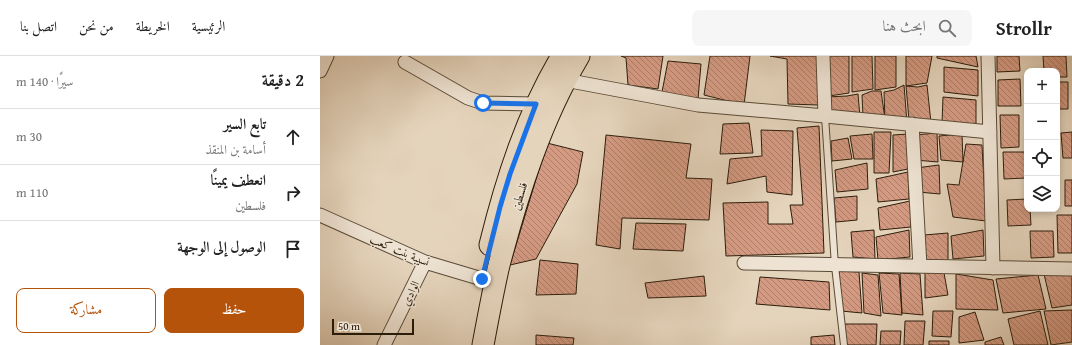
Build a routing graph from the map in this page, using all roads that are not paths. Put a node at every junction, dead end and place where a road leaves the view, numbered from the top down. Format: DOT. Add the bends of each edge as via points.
graph roads {
  1 [pos="327,56"];
  2 [pos="562,56"];
  3 [pos="580,56"];
  4 [pos="823,56"];
  5 [pos="987,57"];
  6 [pos="406,62"];
  7 [pos="320,71"];
  8 [pos="565,80"];
  9 [pos="536,104"];
  10 [pos="825,116"];
  11 [pos="912,124"];
  12 [pos="990,132"];
  13 [pos="320,215"];
  14 [pos="425,262"];
  15 [pos="744,263"];
  16 [pos="835,266"];
  17 [pos="920,266"];
  18 [pos="993,268"];
  19 [pos="1072,269"];
  20 [pos="482,279"];
  21 [pos="384,345"];
  22 [pos="468,345"];
  23 [pos="483,345"];
  24 [pos="844,345"];
  1 -- 7 [label="street"];
  2 -- 9 [label="main road, فلسطين"];
  3 -- 8 [label="main road, فلسطين"];
  4 -- 10 [label="street"];
  5 -- 12 [label="street"];
  6 -- 9 [label="street" via="476,101"];
  8 -- 10 [label="street" via="698,106"];
  8 -- 23 [label="main road, فلسطين" via="551,109 520,191 499,266"];
  9 -- 20 [label="main road, فلسطين" via="510,174"];
  10 -- 11 [label="street"];
  10 -- 16 [label="lane"];
  11 -- 12 [label="street"];
  11 -- 17 [label="street"];
  12 -- 18 [label="street"];
  13 -- 14 [label="street, نسيبة بنت كعب"];
  14 -- 20 [label="street, نسيبة بنت كعب"];
  14 -- 21 [label="street, الوادي"];
  15 -- 16 [label="street"];
  16 -- 17 [label="street"];
  16 -- 24 [label="lane"];
  17 -- 18 [label="street"];
  18 -- 19 [label="street"];
  20 -- 22 [label="main road, فلسطين"];
}
